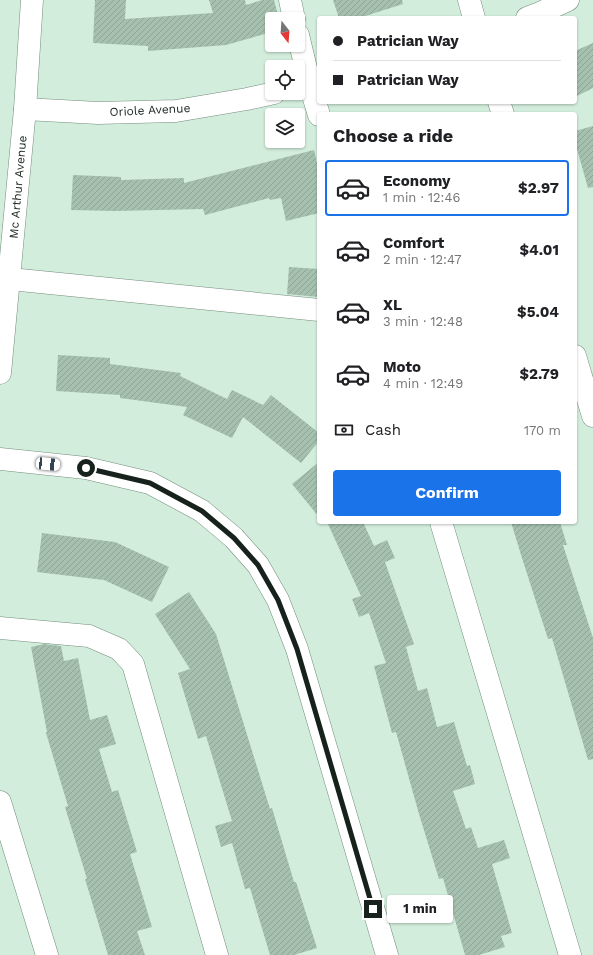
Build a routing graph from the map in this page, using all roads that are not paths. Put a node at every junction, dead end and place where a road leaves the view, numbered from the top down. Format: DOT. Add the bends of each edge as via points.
graph roads {
  1 [pos="32,0"];
  2 [pos="290,0"];
  3 [pos="469,0"];
  4 [pos="568,0"];
  5 [pos="293,12"];
  6 [pos="473,16"];
  7 [pos="532,16"];
  8 [pos="302,52"];
  9 [pos="309,85"];
  10 [pos="265,95"];
  11 [pos="25,109"];
  12 [pos="318,112"];
  13 [pos="10,279"];
  14 [pos="317,310"];
  15 [pos="577,363"];
  16 [pos="0,373"];
  17 [pos="593,416"];
  18 [pos="0,459"];
  19 [pos="441,524"];
  20 [pos="0,628"];
  21 [pos="0,802"];
  22 [pos="47,955"];
  23 [pos="217,955"];
  24 [pos="387,955"];
  25 [pos="570,955"];
  1 -- 11 [label="street, Mc Arthur Avenue"];
  2 -- 5 [label="street"];
  3 -- 6 [label="street"];
  4 -- 7 [label="street"];
  8 -- 9 [label="street"];
  9 -- 12 [label="street"];
  10 -- 11 [label="street, Oriole Avenue" via="176,111 98,113"];
  11 -- 13 [label="street, Mc Arthur Avenue"];
  13 -- 14 [label="street"];
  13 -- 16 [label="street, Mc Arthur Avenue"];
  15 -- 17 [label="street"];
  18 -- 24 [label="street" via="86,468 150,483 202,511 234,538 258,565 278,600 297,649"];
  19 -- 25 [label="street"];
  20 -- 23 [label="street" via="89,636 119,649 133,664"];
  21 -- 22 [label="street"];
}
